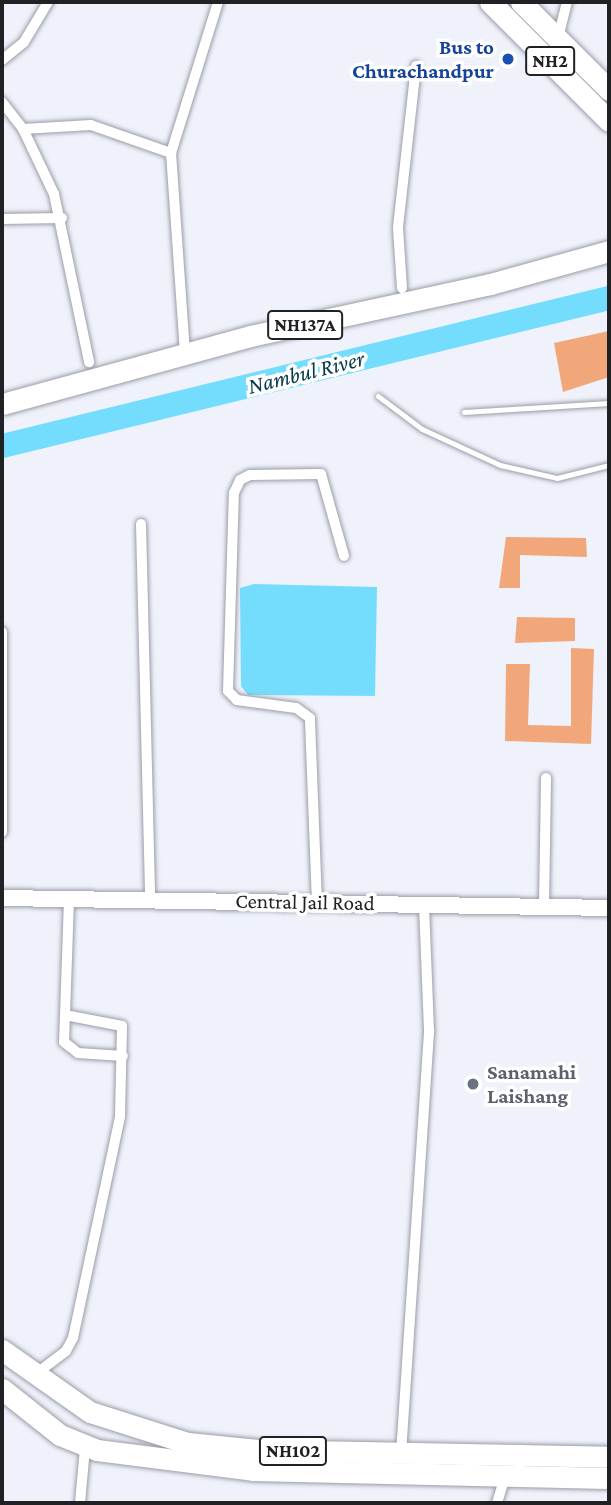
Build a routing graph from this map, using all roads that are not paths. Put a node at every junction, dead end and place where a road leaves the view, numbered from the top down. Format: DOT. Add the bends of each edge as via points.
graph roads {
  1 [pos="48,2"];
  2 [pos="218,2"];
  3 [pos="490,2"];
  4 [pos="521,2"];
  5 [pos="567,2"];
  6 [pos="558,38"];
  7 [pos="2,60"];
  8 [pos="416,66"];
  9 [pos="609,90"];
  10 [pos="2,102"];
  11 [pos="609,121"];
  12 [pos="23,129"];
  13 [pos="172,153"];
  14 [pos="62,218"];
  15 [pos="2,219"];
  16 [pos="609,251"];
  17 [pos="402,288"];
  18 [pos="185,353"];
  19 [pos="89,362"];
  20 [pos="378,396"];
  21 [pos="609,403"];
  22 [pos="2,404"];
  23 [pos="464,412"];
  24 [pos="609,465"];
  25 [pos="141,524"];
  26 [pos="344,556"];
  27 [pos="2,632"];
  28 [pos="545,778"];
  29 [pos="2,782"];
  30 [pos="2,832"];
  31 [pos="2,898"];
  32 [pos="150,899"];
  33 [pos="69,900"];
  34 [pos="317,903"];
  35 [pos="424,905"];
  36 [pos="544,907"];
  37 [pos="609,908"];
  38 [pos="65,1016"];
  39 [pos="123,1056"];
  40 [pos="2,1350"];
  41 [pos="37,1373"];
  42 [pos="2,1389"];
  43 [pos="85,1448"];
  44 [pos="609,1457"];
  45 [pos="400,1465"];
  46 [pos="505,1476"];
  47 [pos="609,1478"];
  48 [pos="80,1503"];
  49 [pos="497,1503"];
  1 -- 7 [label="street" via="30,34"];
  2 -- 13 [label="street"];
  3 -- 11 [label="highway, NH2"];
  4 -- 6 [label="highway, NH2"];
  5 -- 6 [label="street"];
  6 -- 9 [label="highway, NH2"];
  8 -- 17 [label="street" via="398,226"];
  10 -- 12 [label="street"];
  12 -- 13 [label="street" via="91,125"];
  12 -- 14 [label="street"];
  13 -- 18 [label="street"];
  14 -- 15 [label="street"];
  14 -- 19 [label="street"];
  16 -- 18 [label="highway, NH137A" via="500,282"];
  18 -- 22 [label="highway, NH137A"];
  20 -- 24 [label="lane" via="422,429 500,465 557,478"];
  21 -- 23 [label="lane"];
  25 -- 32 [label="street"];
  26 -- 34 [label="street" via="321,474 250,475 240,480 234,493 228,691 237,700 296,708 310,718"];
  27 -- 29 [label="street"];
  28 -- 36 [label="street"];
  29 -- 30 [label="street"];
  31 -- 33 [label="street, Central Jail Road"];
  32 -- 33 [label="street, Central Jail Road"];
  32 -- 34 [label="street, Central Jail Road"];
  33 -- 38 [label="street"];
  34 -- 35 [label="street, Central Jail Road"];
  35 -- 36 [label="street, Central Jail Road"];
  35 -- 45 [label="street" via="429,1044"];
  36 -- 37 [label="street, Central Jail Road"];
  38 -- 39 [label="street" via="68,1049"];
  38 -- 39 [label="street" via="118,1022 124,1032"];
  39 -- 41 [label="street" via="115,1151 73,1338 66,1351"];
  40 -- 41 [label="highway, NH102"];
  41 -- 45 [label="highway, NH102" via="90,1412 158,1437"];
  42 -- 43 [label="highway, NH102" via="60,1435"];
  43 -- 45 [label="highway, NH102" via="253,1469"];
  43 -- 48 [label="street"];
  44 -- 45 [label="highway, NH102"];
  45 -- 46 [label="highway, NH102"];
  46 -- 47 [label="highway, NH102"];
  46 -- 49 [label="street"];
}
